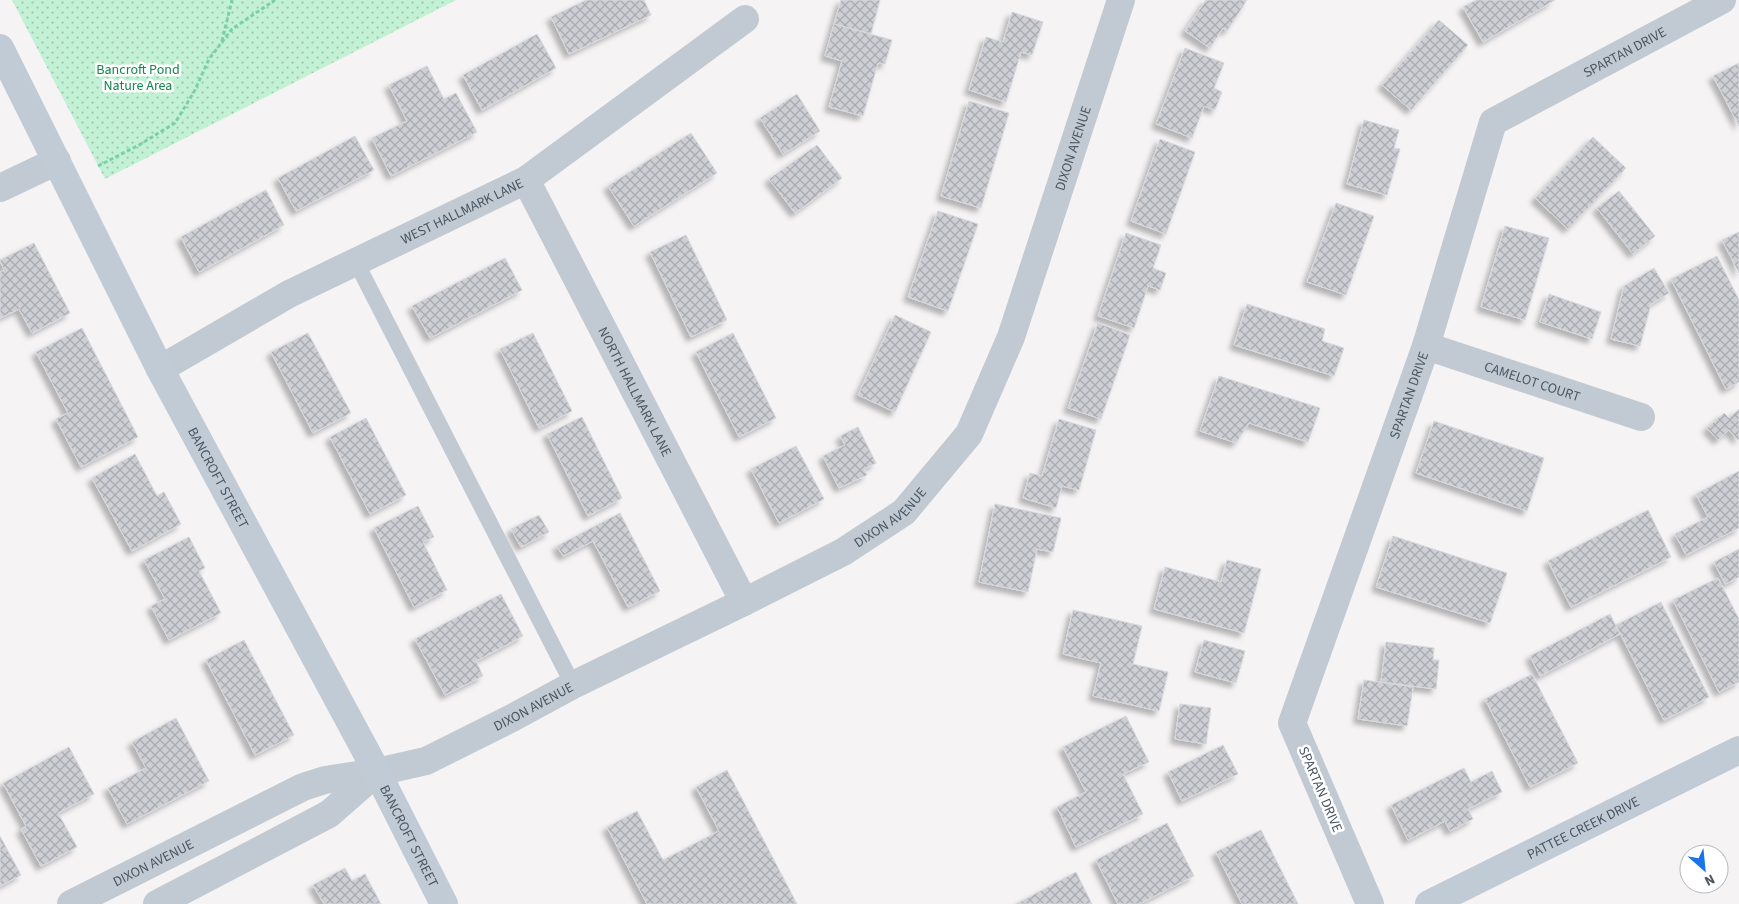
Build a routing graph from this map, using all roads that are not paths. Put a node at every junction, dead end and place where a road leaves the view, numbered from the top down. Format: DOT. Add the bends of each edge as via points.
graph roads {
  1 [pos="1121,0"];
  2 [pos="1722,0"];
  3 [pos="744,19"];
  4 [pos="0,48"];
  5 [pos="57,161"];
  6 [pos="526,180"];
  7 [pos="0,188"];
  8 [pos="356,262"];
  9 [pos="1426,346"];
  10 [pos="160,369"];
  11 [pos="1641,417"];
  12 [pos="744,602"];
  13 [pos="573,685"];
  14 [pos="1739,750"];
  15 [pos="377,772"];
  16 [pos="71,904"];
  17 [pos="156,904"];
  18 [pos="444,904"];
  19 [pos="1370,904"];
  20 [pos="1428,904"];
  1 -- 12 [label="street, DIXON AVENUE" via="1011,337 969,434 904,512 843,552"];
  2 -- 9 [label="street, SPARTAN DRIVE" via="1493,122"];
  3 -- 6 [label="street, WEST HALLMARK LANE"];
  4 -- 5 [label="street, BANCROFT STREET"];
  5 -- 7 [label="street"];
  5 -- 10 [label="street, BANCROFT STREET"];
  6 -- 8 [label="street, WEST HALLMARK LANE"];
  6 -- 12 [label="street, NORTH HALLMARK LANE"];
  8 -- 10 [label="street, WEST HALLMARK LANE" via="289,294"];
  8 -- 13 [label="lane"];
  9 -- 11 [label="street, CAMELOT COURT"];
  9 -- 19 [label="street, SPARTAN DRIVE" via="1292,723"];
  10 -- 15 [label="street, BANCROFT STREET"];
  12 -- 13 [label="street, DIXON AVENUE"];
  13 -- 15 [label="street, DIXON AVENUE" via="426,761"];
  14 -- 20 [label="street, PATTEE CREEK DRIVE"];
  15 -- 16 [label="street, DIXON AVENUE" via="303,787"];
  15 -- 17 [label="street, DIXON AVENUE" via="329,814"];
  15 -- 18 [label="street, BANCROFT STREET"];
}
